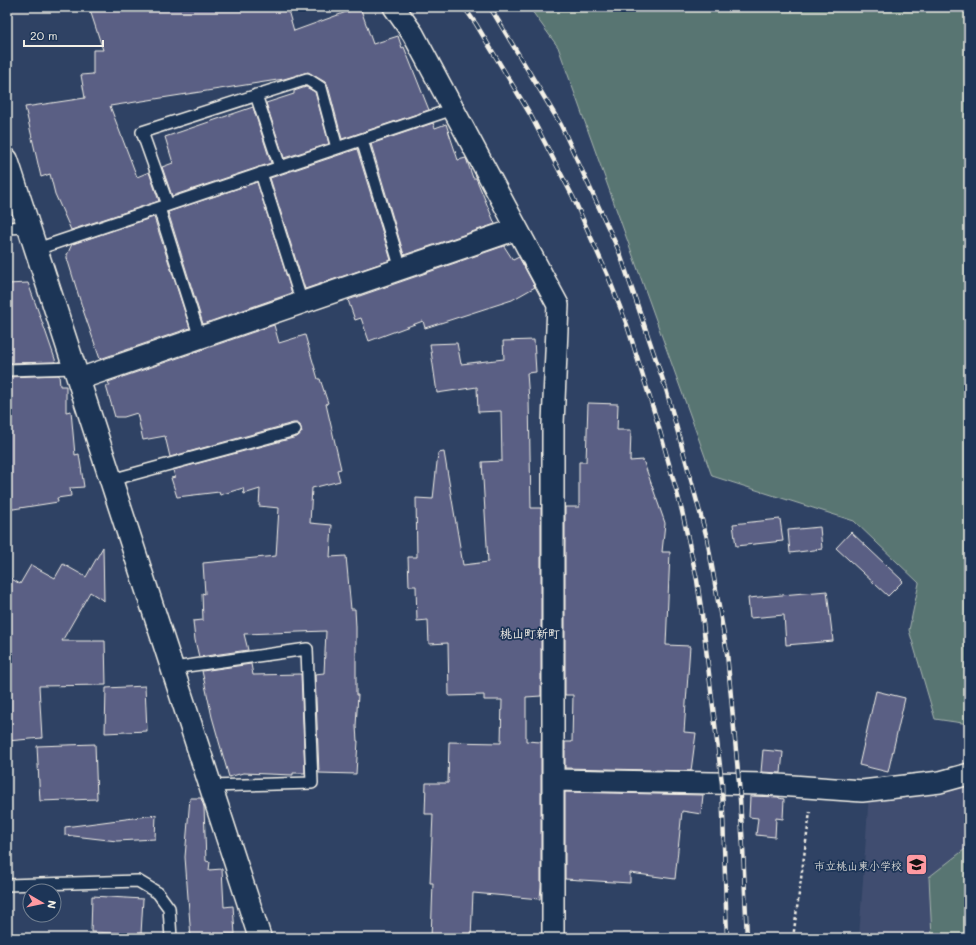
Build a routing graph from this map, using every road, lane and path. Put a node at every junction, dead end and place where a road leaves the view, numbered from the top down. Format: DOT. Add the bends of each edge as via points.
graph roads {
  1 [pos="394,7"];
  2 [pos="256,95"];
  3 [pos="453,109"];
  4 [pos="362,140"];
  5 [pos="337,148"];
  6 [pos="7,160"];
  7 [pos="280,167"];
  8 [pos="261,174"];
  9 [pos="163,206"];
  10 [pos="30,227"];
  11 [pos="7,228"];
  12 [pos="517,229"];
  13 [pos="37,249"];
  14 [pos="401,269"];
  15 [pos="302,303"];
  16 [pos="200,338"];
  17 [pos="7,370"];
  18 [pos="77,374"];
  19 [pos="295,430"];
  20 [pos="111,480"];
  21 [pos="173,668"];
  22 [pos="969,774"];
  23 [pos="554,780"];
  24 [pos="211,786"];
  25 [pos="811,788"];
  26 [pos="7,885"];
  27 [pos="172,938"];
  28 [pos="260,938"];
  29 [pos="553,938"];
  30 [pos="794,938"];
  1 -- 3 [label="street" via="412,34"];
  2 -- 5 [label="lane" via="307,79 321,88"];
  2 -- 7 [label="lane"];
  2 -- 9 [label="lane" via="142,132"];
  3 -- 4 [label="lane"];
  3 -- 12 [label="street"];
  4 -- 5 [label="lane"];
  4 -- 14 [label="lane"];
  5 -- 7 [label="lane"];
  6 -- 10 [label="street"];
  7 -- 8 [label="lane"];
  8 -- 9 [label="lane"];
  8 -- 15 [label="lane"];
  9 -- 13 [label="lane"];
  9 -- 16 [label="lane"];
  10 -- 11 [label="lane"];
  10 -- 13 [label="street"];
  12 -- 14 [label="street"];
  12 -- 23 [label="street" via="558,305 553,424"];
  13 -- 18 [label="street"];
  14 -- 15 [label="street"];
  15 -- 16 [label="street"];
  16 -- 18 [label="street"];
  17 -- 18 [label="lane"];
  18 -- 20 [label="street"];
  19 -- 20 [label="lane"];
  20 -- 21 [label="street"];
  21 -- 24 [label="street"];
  21 -- 24 [label="lane" via="307,649 312,783"];
  22 -- 25 [label="street" via="940,782 862,791"];
  23 -- 25 [label="street" via="757,784"];
  23 -- 29 [label="street"];
  24 -- 28 [label="street"];
  25 -- 30 [label="path"];
  26 -- 27 [label="lane" via="138,881 158,893 168,908"];
}
